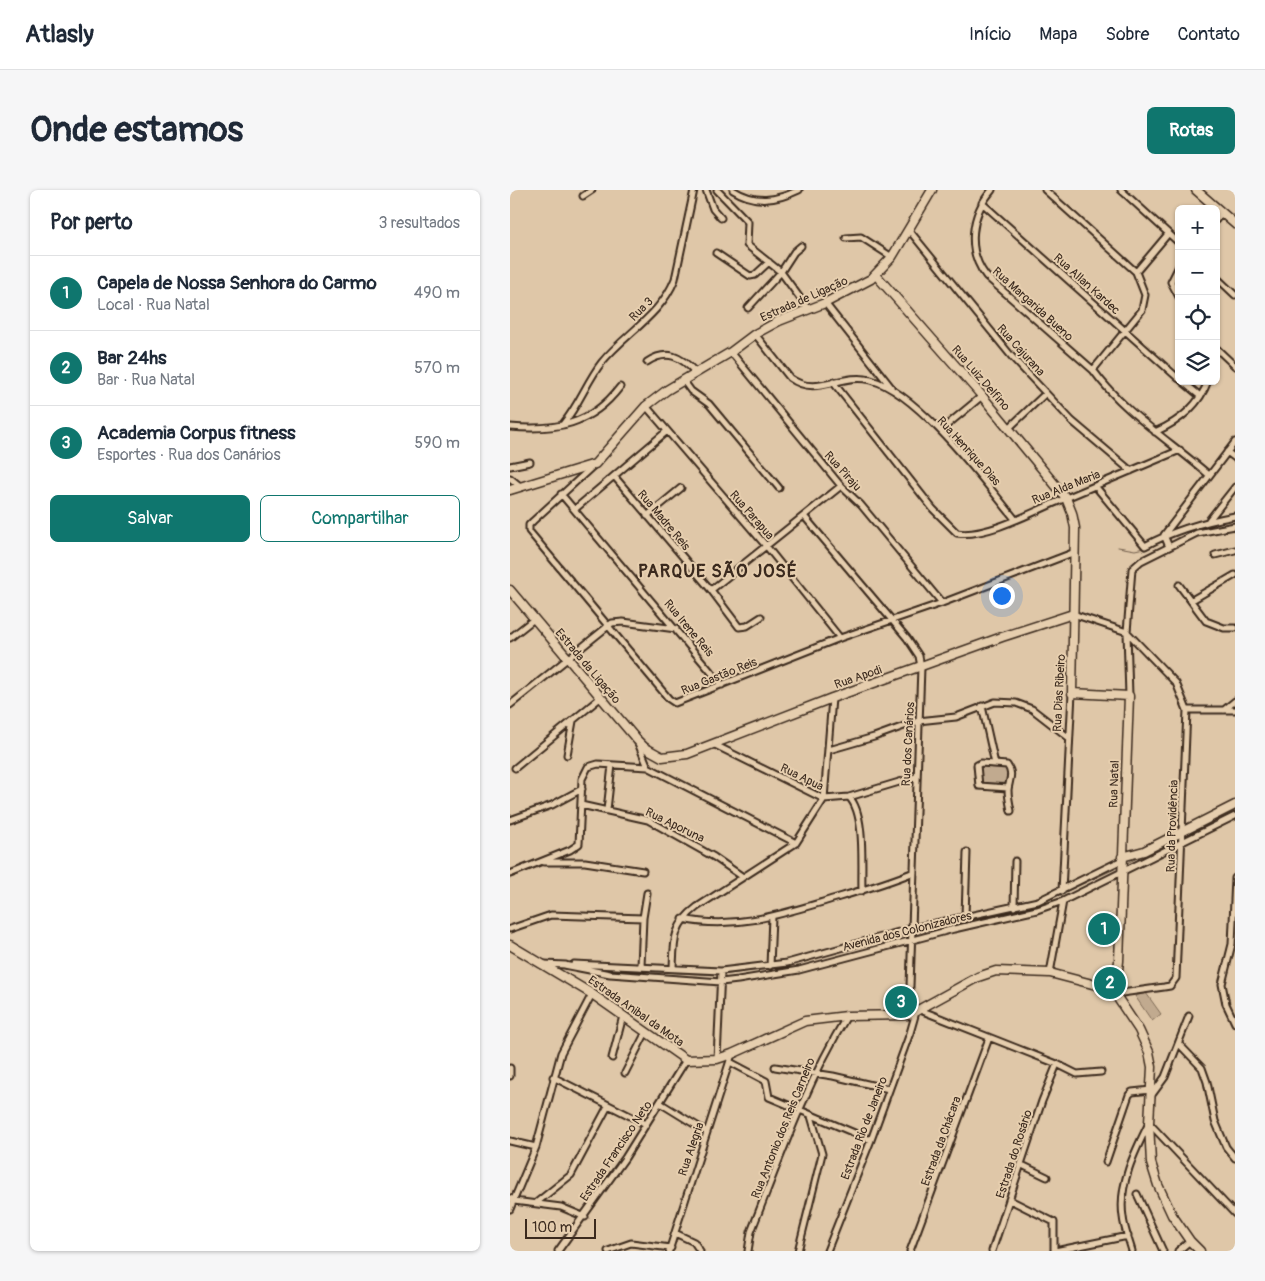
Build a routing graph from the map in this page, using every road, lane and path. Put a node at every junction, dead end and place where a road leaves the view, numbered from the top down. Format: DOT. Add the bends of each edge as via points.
graph roads {
  1 [pos="592,190"];
  2 [pos="694,190"];
  3 [pos="706,190"];
  4 [pos="717,190"];
  5 [pos="733,190"];
  6 [pos="798,190"];
  7 [pos="932,190"];
  8 [pos="992,190"];
  9 [pos="1045,190"];
  10 [pos="1121,190"];
  11 [pos="1196,190"];
  12 [pos="583,196"];
  13 [pos="982,203"];
  14 [pos="1209,205"];
  15 [pos="1220,217"];
  16 [pos="721,218"];
  17 [pos="1235,224"];
  18 [pos="909,230"];
  19 [pos="1168,234"];
  20 [pos="846,238"];
  21 [pos="1175,240"];
  22 [pos="801,246"];
  23 [pos="716,253"];
  24 [pos="892,257"];
  25 [pos="769,262"];
  26 [pos="781,272"];
  27 [pos="1136,272"];
  28 [pos="1175,274"];
  29 [pos="876,275"];
  30 [pos="1220,281"];
  31 [pos="1175,290"];
  32 [pos="1235,295"];
  33 [pos="825,303"];
  34 [pos="748,308"];
  35 [pos="808,309"];
  36 [pos="1126,331"];
  37 [pos="755,334"];
  38 [pos="732,352"];
  39 [pos="1220,352"];
  40 [pos="647,362"];
  41 [pos="1235,366"];
  42 [pos="1093,370"];
  43 [pos="696,373"];
  44 [pos="1175,375"];
  45 [pos="683,380"];
  46 [pos="833,382"];
  47 [pos="1186,385"];
  48 [pos="1206,385"];
  49 [pos="620,387"];
  50 [pos="895,391"];
  51 [pos="1046,393"];
  52 [pos="982,396"];
  53 [pos="1200,396"];
  54 [pos="646,406"];
  55 [pos="563,424"];
  56 [pos="510,427"];
  57 [pos="1009,428"];
  58 [pos="941,430"];
  59 [pos="667,431"];
  60 [pos="1155,432"];
  61 [pos="1235,442"];
  62 [pos="1180,450"];
  63 [pos="1227,452"];
  64 [pos="1235,458"];
  65 [pos="530,462"];
  66 [pos="596,464"];
  67 [pos="510,466"];
  68 [pos="1130,472"];
  69 [pos="1209,475"];
  70 [pos="614,476"];
  71 [pos="510,478"];
  72 [pos="520,486"];
  73 [pos="841,486"];
  74 [pos="1096,487"];
  75 [pos="1235,487"];
  76 [pos="680,488"];
  77 [pos="779,488"];
  78 [pos="510,490"];
  79 [pos="561,494"];
  80 [pos="1066,498"];
  81 [pos="575,509"];
  82 [pos="647,516"];
  83 [pos="804,516"];
  84 [pos="1235,516"];
  85 [pos="1015,519"];
  86 [pos="1208,520"];
  87 [pos="1235,526"];
  88 [pos="1164,536"];
  89 [pos="532,538"];
  90 [pos="1169,546"];
  91 [pos="766,548"];
  92 [pos="1235,550"];
  93 [pos="1075,552"];
  94 [pos="1214,555"];
  95 [pos="1235,576"];
  96 [pos="1180,585"];
  97 [pos="510,590"];
  98 [pos="711,590"];
  99 [pos="1192,600"];
  100 [pos="942,602"];
  101 [pos="1072,614"];
  102 [pos="761,616"];
  103 [pos="534,618"];
  104 [pos="891,620"];
  105 [pos="607,626"];
  106 [pos="1235,628"];
  107 [pos="677,629"];
  108 [pos="1127,632"];
  109 [pos="510,638"];
  110 [pos="840,638"];
  111 [pos="567,659"];
  112 [pos="921,667"];
  113 [pos="722,685"];
  114 [pos="1072,693"];
  115 [pos="1129,696"];
  116 [pos="600,698"];
  117 [pos="832,698"];
  118 [pos="1235,701"];
  119 [pos="510,705"];
  120 [pos="982,706"];
  121 [pos="1187,710"];
  122 [pos="1224,710"];
  123 [pos="1235,710"];
  124 [pos="574,720"];
  125 [pos="918,721"];
  126 [pos="1068,737"];
  127 [pos="637,740"];
  128 [pos="714,744"];
  129 [pos="829,750"];
  130 [pos="653,753"];
  131 [pos="566,755"];
  132 [pos="995,764"];
  133 [pos="612,765"];
  134 [pos="648,766"];
  135 [pos="516,768"];
  136 [pos="916,777"];
  137 [pos="1008,788"];
  138 [pos="582,789"];
  139 [pos="849,797"];
  140 [pos="824,799"];
  141 [pos="581,805"];
  142 [pos="1235,805"];
  143 [pos="607,810"];
  144 [pos="1011,811"];
  145 [pos="1235,816"];
  146 [pos="510,820"];
  147 [pos="1182,831"];
  148 [pos="1181,842"];
  149 [pos="796,843"];
  150 [pos="967,852"];
  151 [pos="1015,860"];
  152 [pos="543,862"];
  153 [pos="1122,864"];
  154 [pos="643,871"];
  155 [pos="914,872"];
  156 [pos="510,874"];
  157 [pos="743,877"];
  158 [pos="1235,878"];
  159 [pos="862,891"];
  160 [pos="1062,891"];
  161 [pos="647,893"];
  162 [pos="1063,902"];
  163 [pos="1014,907"];
  164 [pos="772,917"];
  165 [pos="965,917"];
  166 [pos="643,918"];
  167 [pos="683,919"];
  168 [pos="1234,920"];
  169 [pos="510,929"];
  170 [pos="913,930"];
  171 [pos="912,940"];
  172 [pos="511,943"];
  173 [pos="544,964"];
  174 [pos="564,964"];
  175 [pos="642,966"];
  176 [pos="770,966"];
  177 [pos="673,968"];
  178 [pos="662,973"];
  179 [pos="1050,973"];
  180 [pos="721,976"];
  181 [pos="592,994"];
  182 [pos="1115,994"];
  183 [pos="915,1012"];
  184 [pos="624,1016"];
  185 [pos="847,1016"];
  186 [pos="1189,1016"];
  187 [pos="1235,1022"];
  188 [pos="646,1032"];
  189 [pos="989,1038"];
  190 [pos="1179,1044"];
  191 [pos="732,1054"];
  192 [pos="612,1058"];
  193 [pos="717,1059"];
  194 [pos="686,1060"];
  195 [pos="730,1062"];
  196 [pos="1057,1064"];
  197 [pos="776,1067"];
  198 [pos="510,1068"];
  199 [pos="1101,1072"];
  200 [pos="625,1073"];
  201 [pos="1152,1073"];
  202 [pos="814,1074"];
  203 [pos="510,1076"];
  204 [pos="1165,1076"];
  205 [pos="553,1077"];
  206 [pos="889,1089"];
  207 [pos="1151,1094"];
  208 [pos="660,1103"];
  209 [pos="608,1106"];
  210 [pos="798,1111"];
  211 [pos="811,1116"];
  212 [pos="1149,1123"];
  213 [pos="646,1124"];
  214 [pos="707,1132"];
  215 [pos="871,1140"];
  216 [pos="510,1141"];
  217 [pos="536,1147"];
  218 [pos="1235,1158"];
  219 [pos="1106,1162"];
  220 [pos="1022,1166"];
  221 [pos="1047,1177"];
  222 [pos="1137,1194"];
  223 [pos="512,1200"];
  224 [pos="1010,1200"];
  225 [pos="536,1203"];
  226 [pos="510,1209"];
  227 [pos="1235,1214"];
  228 [pos="585,1217"];
  229 [pos="675,1233"];
  230 [pos="1128,1236"];
  231 [pos="1190,1241"];
  232 [pos="670,1249"];
  233 [pos="558,1251"];
  234 [pos="608,1251"];
  235 [pos="700,1251"];
  236 [pos="748,1251"];
  237 [pos="798,1251"];
  238 [pos="827,1251"];
  239 [pos="910,1251"];
  240 [pos="992,1251"];
  241 [pos="1055,1251"];
  242 [pos="1132,1251"];
  243 [pos="1163,1251"];
  244 [pos="1178,1251"];
  245 [pos="1200,1251"];
  1 -- 12 [label="street"];
  2 -- 55 [label="street, Rua 3" via="670,291 650,318 602,362"];
  3 -- 16 [label="street" via="712,209"];
  4 -- 25 [label="street" via="748,222 749,246"];
  5 -- 6 [label="street" via="743,196 770,201"];
  7 -- 18 [label="street, Estrada de Ligação"];
  8 -- 13 [label="street, Rua Margarida Bueno"];
  9 -- 27 [label="street"];
  10 -- 19 [label="street"];
  11 -- 14 [label="street"];
  13 -- 36 [label="street, Rua Allan Kardec"];
  13 -- 42 [label="street, Rua Margarida Bueno" via="974,224 978,267"];
  15 -- 17 [label="street"];
  18 -- 24 [label="street, Estrada de Ligação"];
  18 -- 51 [label="street, Rua Cajurana" via="973,311"];
  19 -- 21 [label="street"];
  19 -- 27 [label="street"];
  20 -- 24 [label="street" via="861,237"];
  22 -- 26 [label="street"];
  23 -- 25 [label="street" via="750,276"];
  24 -- 29 [label="street, Estrada de Ligação"];
  25 -- 26 [label="street"];
  26 -- 34 [label="street"];
  26 -- 35 [label="street"];
  27 -- 36 [label="street" via="1145,295 1144,304"];
  28 -- 31 [label="street" via="1171,282"];
  29 -- 33 [label="street, Estrada de Ligação"];
  29 -- 52 [label="street, Rua Luiz Delfino"];
  30 -- 32 [label="street"];
  33 -- 35 [label="street, Estrada de Ligação"];
  33 -- 50 [label="street"];
  35 -- 37 [label="street, Estrada de Ligação"];
  36 -- 42 [label="street"];
  36 -- 44 [label="street, Rua Allan Kardec"];
  37 -- 38 [label="street, Estrada de Ligação"];
  37 -- 46 [label="street, Rua Henrique Dias" via="790,378 798,383 810,387"];
  38 -- 43 [label="street, Estrada de Ligação"];
  38 -- 73 [label="street, Rua Piraju"];
  39 -- 41 [label="street"];
  40 -- 43 [label="street" via="660,355 675,355"];
  42 -- 60 [label="street, Rua Margarida Bueno" via="1106,388"];
  43 -- 45 [label="street, Estrada de Ligação"];
  45 -- 54 [label="street, Estrada de Ligação"];
  45 -- 77 [label="street" via="691,391 709,404"];
  46 -- 50 [label="street, Rua Henrique Dias" via="868,379"];
  46 -- 85 [label="street, Rua Alda Maria" via="933,509 957,533 974,534"];
  47 -- 53 [label="street, Rua Allan Kardec"];
  48 -- 53 [label="street"];
  49 -- 55 [label="street" via="589,417"];
  50 -- 58 [label="street, Rua Henrique Dias"];
  51 -- 57 [label="street"];
  51 -- 68 [label="street, Rua Cajurana" via="1072,421"];
  52 -- 57 [label="street, Rua Luiz Delfino"];
  52 -- 58 [label="street"];
  53 -- 60 [label="street" via="1184,415"];
  54 -- 59 [label="street, Rua Parapua"];
  54 -- 66 [label="street, Estrada de Ligação"];
  55 -- 56 [label="street" via="547,428"];
  57 -- 80 [label="street, Rua Luiz Delfino"];
  58 -- 85 [label="street, Rua Henrique Dias"];
  59 -- 70 [label="street"];
  59 -- 91 [label="street, Rua Parapua"];
  60 -- 62 [label="street, Rua Margarida Bueno"];
  61 -- 63 [label="street"];
  62 -- 68 [label="street, Rua Alda Maria"];
  62 -- 69 [label="street, Rua Margarida Bueno"];
  63 -- 64 [label="street"];
  63 -- 69 [label="street"];
  65 -- 67 [label="street"];
  66 -- 72 [label="street"];
  66 -- 79 [label="street, Estrada de Ligação"];
  68 -- 74 [label="street, Rua Alda Maria"];
  69 -- 88 [label="street"];
  70 -- 81 [label="street"];
  70 -- 82 [label="street, Rua Madre Reis"];
  71 -- 72 [label="street"];
  72 -- 78 [label="street"];
  73 -- 83 [label="street"];
  73 -- 100 [label="street, Rua Piraju" via="861,505"];
  74 -- 80 [label="street, Rua Alda Maria"];
  74 -- 88 [label="street" via="1145,546"];
  75 -- 86 [label="street"];
  76 -- 82 [label="street"];
  79 -- 81 [label="street, Rua Irene Reis"];
  79 -- 89 [label="street, Estrada de Ligação" via="529,526"];
  80 -- 85 [label="street, Rua Alda Maria"];
  80 -- 93 [label="street, Rua Dias Ribeiro" via="1072,513"];
  81 -- 107 [label="street, Rua Irene Reis"];
  82 -- 98 [label="street, Rua Madre Reis"];
  83 -- 91 [label="street"];
  83 -- 104 [label="street, Rua dos Canários"];
  84 -- 86 [label="street"];
  86 -- 88 [label="street"];
  87 -- 90 [label="street" via="1197,534"];
  88 -- 90 [label="street"];
  89 -- 105 [label="street, Rua Gastão Reis"];
  90 -- 108 [label="street, Rua Natal" via="1135,565"];
  91 -- 98 [label="street"];
  91 -- 110 [label="street, Rua Parapua"];
  92 -- 94 [label="street"];
  93 -- 100 [label="street, Rua Gastão Reis"];
  93 -- 101 [label="street, Rua Dias Ribeiro"];
  95 -- 99 [label="street"];
  96 -- 99 [label="street"];
  97 -- 103 [label="street, Estrada da Ligação"];
  98 -- 102 [label="street, Rua Madre Reis" via="739,627 747,626"];
  99 -- 106 [label="street" via="1206,621 1224,628"];
  100 -- 104 [label="street, Rua Gastão Reis"];
  101 -- 108 [label="street"];
  101 -- 112 [label="street, Rua Apodi"];
  101 -- 114 [label="street, Rua Dias Ribeiro"];
  103 -- 109 [label="street"];
  103 -- 111 [label="street, Estrada da Ligação"];
  104 -- 110 [label="street, Rua Gastão Reis"];
  104 -- 112 [label="street, Rua dos Canários" via="915,649"];
  105 -- 107 [label="street" via="623,622"];
  105 -- 111 [label="street"];
  105 -- 113 [label="street, Rua Gastão Reis" via="671,702 681,702"];
  107 -- 113 [label="street, Rua Irene Reis"];
  108 -- 115 [label="street, Rua Natal"];
  108 -- 121 [label="street, Rua da Providência" via="1176,683"];
  110 -- 113 [label="street, Rua Gastão Reis"];
  111 -- 116 [label="street, Estrada da Ligação"];
  111 -- 119 [label="street"];
  112 -- 117 [label="street, Rua Apodi"];
  112 -- 125 [label="street, Rua dos Canários"];
  114 -- 115 [label="street"];
  114 -- 126 [label="street, Rua Dias Ribeiro"];
  115 -- 153 [label="street, Rua Natal"];
  116 -- 124 [label="street"];
  116 -- 127 [label="street, Estrada da Ligação"];
  117 -- 128 [label="street, Rua Apodi"];
  117 -- 129 [label="street"];
  118 -- 122 [label="street"];
  120 -- 125 [label="street" via="942,720"];
  120 -- 126 [label="street" via="1001,702 1024,705 1049,720"];
  120 -- 132 [label="street"];
  121 -- 122 [label="street"];
  121 -- 147 [label="street, Rua da Providência"];
  122 -- 123 [label="street"];
  124 -- 131 [label="street"];
  124 -- 135 [label="street"];
  125 -- 129 [label="street" via="874,738"];
  125 -- 136 [label="street, Rua dos Canários"];
  126 -- 160 [label="street, Rua Dias Ribeiro"];
  127 -- 130 [label="street, Estrada da Ligação"];
  127 -- 134 [label="street"];
  128 -- 130 [label="street, Rua Apodi" via="672,757"];
  128 -- 140 [label="street, Rua Apua"];
  129 -- 140 [label="street"];
  132 -- 137 [label="street" via="1009,767 1011,778"];
  132 -- 137 [label="street" via="978,765 977,784"];
  133 -- 134 [label="street"];
  133 -- 138 [label="street" via="588,767 583,773"];
  133 -- 143 [label="street"];
  134 -- 149 [label="street"];
  136 -- 139 [label="street, Rua Apua"];
  136 -- 155 [label="street, Rua dos Canários"];
  137 -- 144 [label="street"];
  138 -- 141 [label="street"];
  138 -- 146 [label="street" via="552,805"];
  139 -- 140 [label="street, Rua Apua"];
  139 -- 159 [label="street" via="859,814"];
  140 -- 149 [label="street"];
  141 -- 143 [label="street, Rua Aporuna"];
  141 -- 152 [label="street" via="577,847"];
  142 -- 147 [label="street, Avenida dos Colonizadores"];
  143 -- 157 [label="street, Rua Aporuna" via="648,820"];
  145 -- 148 [label="street, Avenida dos Colonizadores"];
  147 -- 148 [label="street, Rua da Providência"];
  147 -- 153 [label="street, Avenida dos Colonizadores"];
  148 -- 153 [label="street, Avenida dos Colonizadores"];
  148 -- 182 [label="street, Rua da Providência" via="1176,978 1170,986"];
  149 -- 157 [label="street"];
  150 -- 165 [label="street"];
  151 -- 163 [label="street"];
  152 -- 154 [label="street" via="585,862"];
  152 -- 156 [label="street"];
  153 -- 160 [label="street, Avenida dos Colonizadores"];
  153 -- 162 [label="street, Avenida dos Colonizadores"];
  153 -- 182 [label="street, Rua Natal"];
  155 -- 159 [label="street"];
  155 -- 170 [label="street, Rua dos Canários"];
  157 -- 167 [label="street"];
  158 -- 168 [label="street"];
  159 -- 164 [label="street"];
  160 -- 163 [label="street, Avenida dos Colonizadores"];
  161 -- 166 [label="street"];
  162 -- 171 [label="street, Avenida dos Colonizadores"];
  162 -- 179 [label="street"];
  163 -- 165 [label="street, Avenida dos Colonizadores"];
  164 -- 167 [label="street" via="719,924"];
  164 -- 176 [label="street"];
  165 -- 170 [label="street, Avenida dos Colonizadores"];
  166 -- 169 [label="street" via="552,915"];
  166 -- 175 [label="street"];
  167 -- 177 [label="street" via="674,939"];
  168 -- 187 [label="street" via="1222,984 1226,1004"];
  170 -- 171 [label="street, Rua dos Canários"];
  170 -- 176 [label="street, Avenida dos Colonizadores"];
  171 -- 180 [label="street, Avenida dos Colonizadores" via="799,970"];
  171 -- 183 [label="street, Rua dos Canários"];
  172 -- 173 [label="street, Estrada Anibal da Mota"];
  173 -- 174 [label="street, Avenida dos Colonizadores"];
  173 -- 181 [label="street, Estrada Anibal da Mota"];
  174 -- 175 [label="street, Avenida dos Colonizadores"];
  174 -- 178 [label="street, Avenida dos Colonizadores" via="603,973"];
  175 -- 178 [label="street, Avenida dos Colonizadores"];
  176 -- 180 [label="street, Avenida dos Colonizadores"];
  177 -- 178 [label="street, Avenida dos Colonizadores"];
  177 -- 180 [label="street, Avenida dos Colonizadores"];
  178 -- 180 [label="street, Avenida dos Colonizadores"];
  179 -- 182 [label="street, Estrada Anibal da Mota" via="1100,986"];
  179 -- 183 [label="street, Estrada Anibal da Mota" via="1005,970 987,973"];
  180 -- 193 [label="street"];
  181 -- 184 [label="street, Estrada Anibal da Mota"];
  181 -- 205 [label="street" via="566,1041"];
  182 -- 201 [label="street" via="1139,1030 1149,1052"];
  183 -- 185 [label="street, Estrada Anibal da Mota"];
  183 -- 189 [label="street"];
  183 -- 206 [label="street, Estrada Rio de Janeiro"];
  184 -- 188 [label="street, Estrada Anibal da Mota"];
  184 -- 192 [label="street"];
  185 -- 191 [label="street, Estrada Anibal da Mota" via="806,1021"];
  185 -- 202 [label="street, Rua Antonio dos Reis Carneiro"];
  186 -- 190 [label="street"];
  188 -- 194 [label="street, Estrada Anibal da Mota"];
  188 -- 200 [label="street"];
  189 -- 196 [label="street"];
  189 -- 239 [label="street, Estrada da Chácara"];
  190 -- 204 [label="street"];
  190 -- 218 [label="street" via="1202,1068 1215,1122"];
  191 -- 193 [label="street, Estrada Anibal da Mota"];
  191 -- 195 [label="street, Rua Alegria"];
  193 -- 194 [label="street, Estrada Anibal da Mota"];
  194 -- 208 [label="street, Estrada Francisco Neto"];
  195 -- 210 [label="street" via="766,1082 769,1097"];
  195 -- 214 [label="street, Rua Alegria"];
  196 -- 199 [label="street" via="1077,1074"];
  196 -- 220 [label="street, Estrada do Rosário"];
  197 -- 202 [label="street"];
  198 -- 203 [label="street"];
  201 -- 204 [label="street"];
  201 -- 207 [label="street"];
  202 -- 206 [label="street" via="847,1078"];
  202 -- 210 [label="street, Rua Antonio dos Reis Carneiro"];
  204 -- 207 [label="street"];
  205 -- 209 [label="street"];
  205 -- 217 [label="street"];
  206 -- 215 [label="street, Estrada Rio de Janeiro"];
  207 -- 212 [label="street"];
  207 -- 219 [label="street" via="1132,1092 1129,1095"];
  208 -- 213 [label="street, Estrada Francisco Neto"];
  208 -- 214 [label="street"];
  209 -- 213 [label="street"];
  209 -- 225 [label="street" via="570,1175"];
  210 -- 211 [label="street"];
  210 -- 236 [label="street, Rua Antonio dos Reis Carneiro" via="751,1232"];
  211 -- 215 [label="street"];
  211 -- 237 [label="street" via="822,1154"];
  212 -- 227 [label="street"];
  212 -- 230 [label="street" via="1132,1158 1122,1200 1122,1217"];
  212 -- 231 [label="street" via="1150,1156 1158,1185 1172,1215"];
  213 -- 228 [label="street, Estrada Francisco Neto"];
  214 -- 229 [label="street, Rua Alegria"];
  215 -- 238 [label="street, Estrada Rio de Janeiro"];
  216 -- 217 [label="street"];
  217 -- 223 [label="street"];
  220 -- 221 [label="street"];
  220 -- 224 [label="street, Estrada do Rosário"];
  222 -- 243 [label="street"];
  223 -- 225 [label="street"];
  223 -- 226 [label="street"];
  224 -- 240 [label="street, Estrada do Rosário"];
  224 -- 241 [label="street" via="1054,1222"];
  225 -- 228 [label="street" via="561,1207"];
  228 -- 233 [label="street, Estrada Francisco Neto"];
  229 -- 232 [label="street, Rua Alegria"];
  229 -- 235 [label="street" via="694,1242"];
  230 -- 241 [label="street"];
  230 -- 242 [label="street"];
  231 -- 244 [label="street"];
  231 -- 245 [label="street"];
  232 -- 234 [label="street" via="631,1243"];
}
